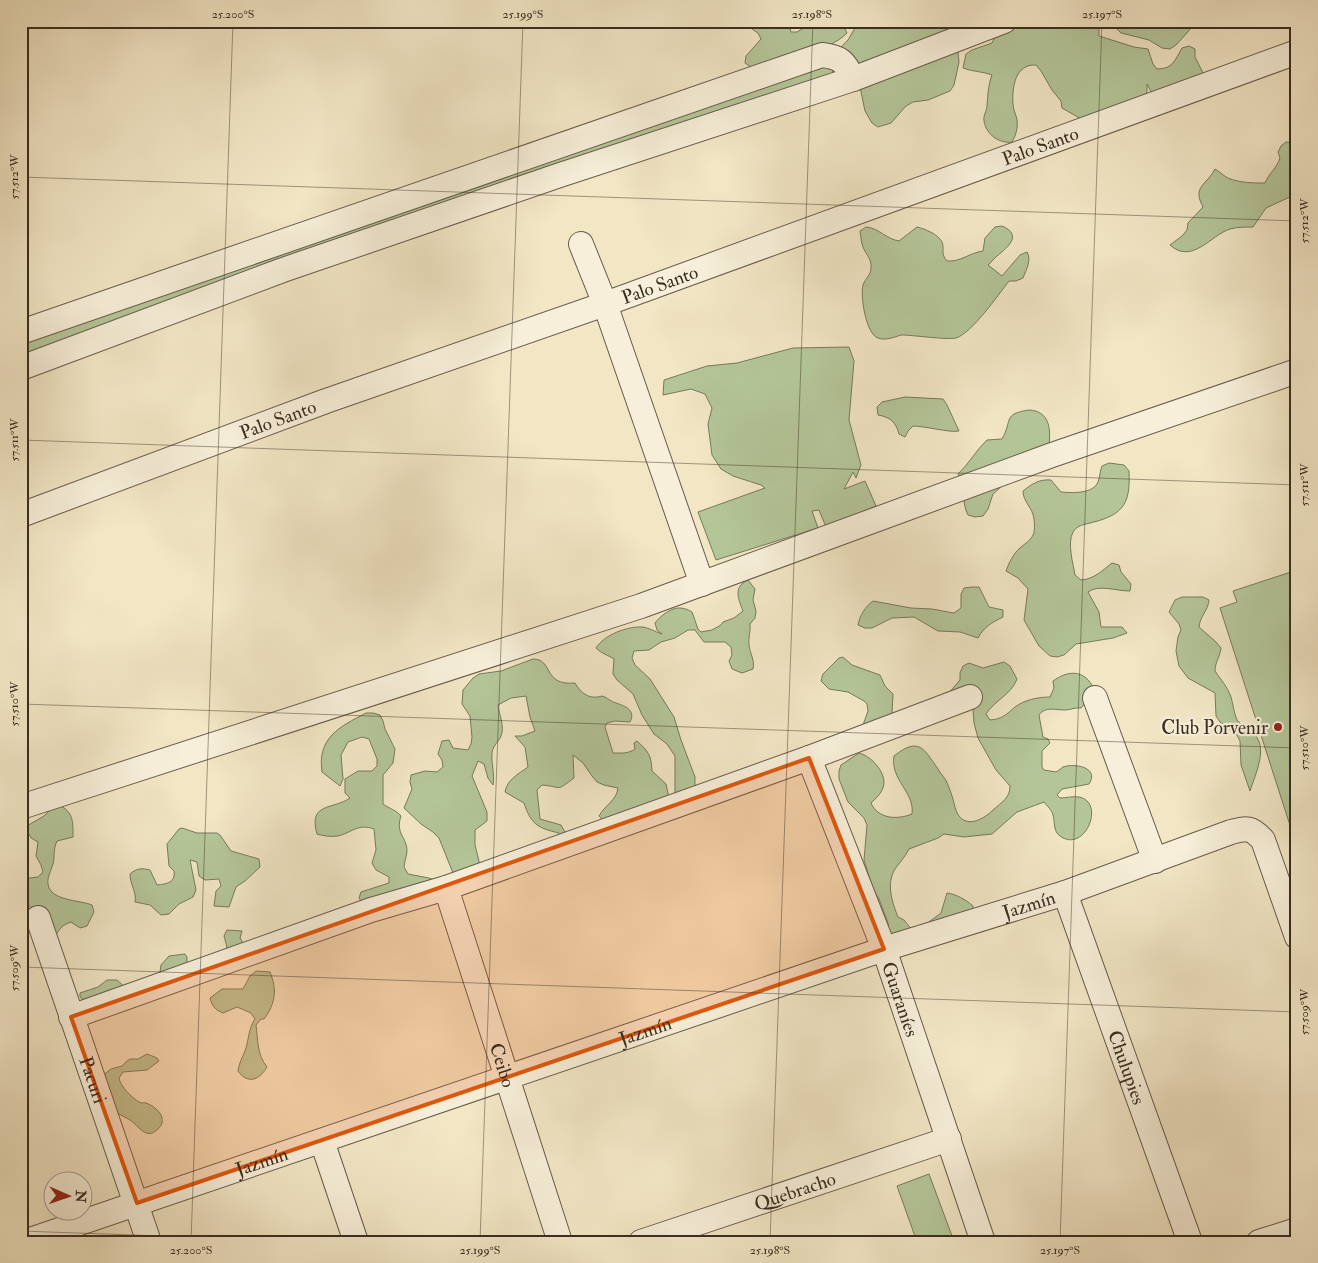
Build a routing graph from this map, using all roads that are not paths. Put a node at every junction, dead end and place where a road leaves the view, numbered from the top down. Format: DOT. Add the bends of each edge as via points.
graph roads {
  1 [pos="1004,21"];
  2 [pos="1297,52"];
  3 [pos="853,79"];
  4 [pos="581,244"];
  5 [pos="604,304"];
  6 [pos="21,332"];
  7 [pos="21,368"];
  8 [pos="1297,371"];
  9 [pos="21,516"];
  10 [pos="702,584"];
  11 [pos="970,697"];
  12 [pos="1095,698"];
  13 [pos="808,758"];
  14 [pos="21,807"];
  15 [pos="1155,861"];
  16 [pos="446,888"];
  17 [pos="1065,893"];
  18 [pos="38,918"];
  19 [pos="1297,937"];
  20 [pos="884,949"];
  21 [pos="71,1017"];
  22 [pos="507,1077"];
  23 [pos="949,1139"];
  24 [pos="322,1141"];
  25 [pos="136,1203"];
  26 [pos="1297,1230"];
  27 [pos="24,1242"];
  28 [pos="149,1242"];
  29 [pos="356,1242"];
  30 [pos="560,1242"];
  31 [pos="641,1242"];
  32 [pos="983,1242"];
  33 [pos="1190,1242"];
  34 [pos="1259,1242"];
  1 -- 3 [label="street"];
  2 -- 5 [label="street, Palo Santo"];
  3 -- 6 [label="street" via="836,56 822,55"];
  3 -- 7 [label="street" via="283,270"];
  4 -- 5 [label="street"];
  5 -- 9 [label="street, Palo Santo" via="326,401"];
  5 -- 10 [label="street"];
  8 -- 10 [label="street" via="1052,455"];
  10 -- 14 [label="street"];
  11 -- 13 [label="street"];
  12 -- 15 [label="street"];
  13 -- 16 [label="street"];
  13 -- 20 [label="street, Guaraníes"];
  15 -- 17 [label="street, Jazmín"];
  15 -- 19 [label="street, Jazmín" via="1231,832 1245,828 1255,831 1263,840"];
  16 -- 21 [label="street" via="371,910"];
  16 -- 22 [label="street, Ceibo"];
  17 -- 20 [label="street, Jazmín"];
  17 -- 33 [label="street, Chulupies"];
  18 -- 21 [label="street, Pacuri"];
  20 -- 22 [label="street, Jazmín"];
  20 -- 23 [label="street, Guaraníes"];
  21 -- 25 [label="street, Pacuri"];
  22 -- 24 [label="street, Jazmín"];
  22 -- 30 [label="street, Ceibo"];
  23 -- 31 [label="street, Quebracho"];
  23 -- 32 [label="street, Guaraníes"];
  24 -- 25 [label="street, Jazmín"];
  24 -- 29 [label="street"];
  25 -- 27 [label="street, Jazmín"];
  25 -- 28 [label="street, Pacuri"];
  26 -- 34 [label="street"];
}
